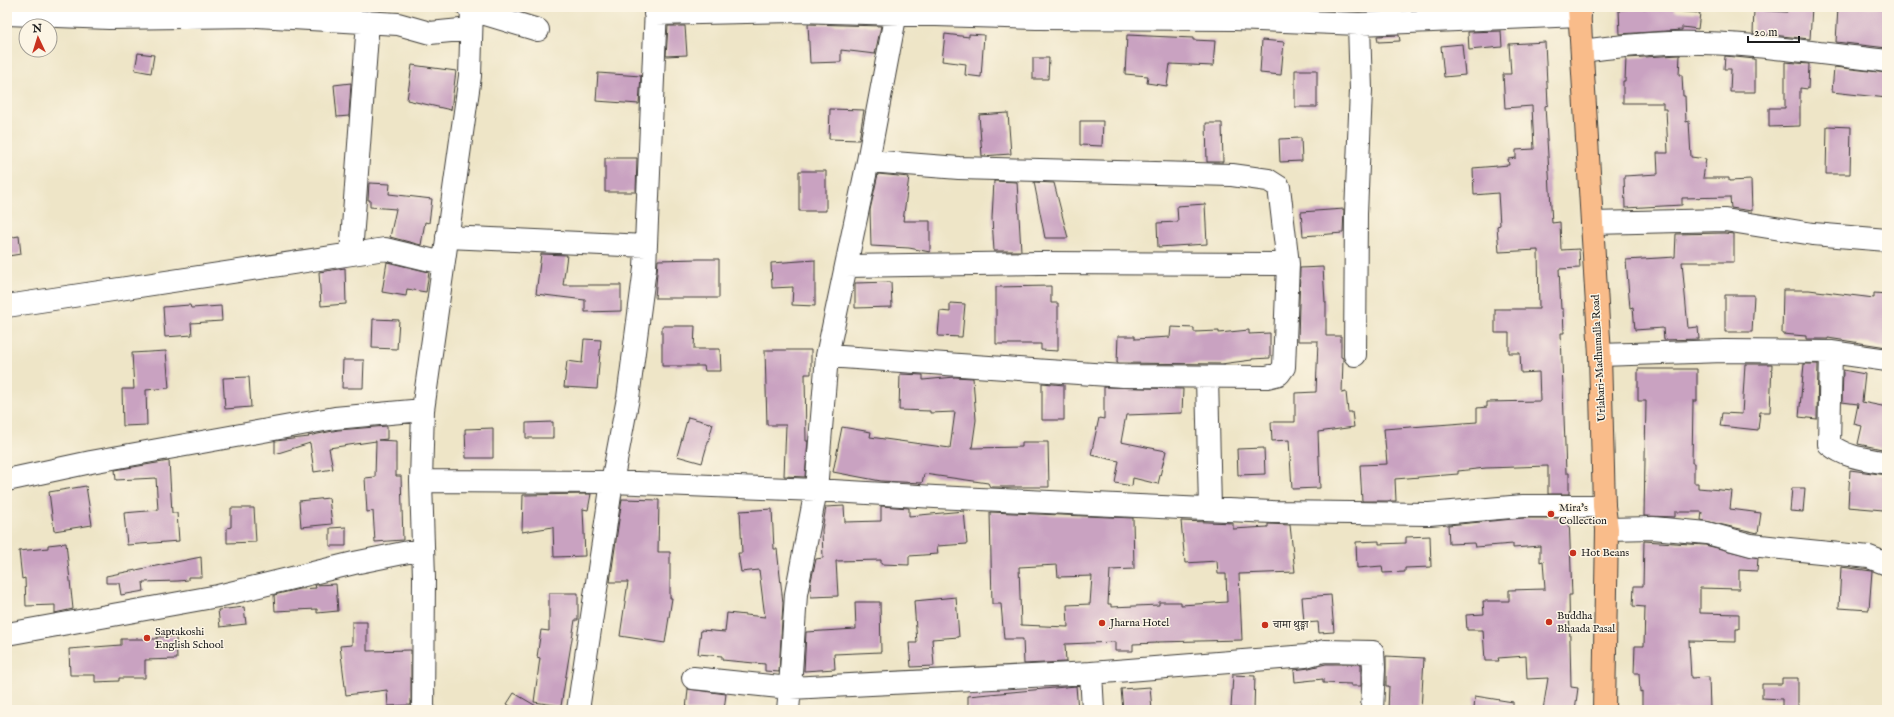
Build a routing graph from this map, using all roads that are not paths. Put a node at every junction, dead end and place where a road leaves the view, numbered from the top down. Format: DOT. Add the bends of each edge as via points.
graph roads {
  1 [pos="656,10"];
  2 [pos="897,11"];
  3 [pos="1579,11"];
  4 [pos="471,13"];
  5 [pos="1136,13"];
  6 [pos="7,14"];
  7 [pos="368,22"];
  8 [pos="1359,24"];
  9 [pos="538,30"];
  10 [pos="1582,51"];
  11 [pos="1887,61"];
  12 [pos="868,162"];
  13 [pos="1592,223"];
  14 [pos="447,237"];
  15 [pos="1887,240"];
  16 [pos="646,246"];
  17 [pos="351,254"];
  18 [pos="443,263"];
  19 [pos="1288,264"];
  20 [pos="846,266"];
  21 [pos="7,306"];
  22 [pos="1831,352"];
  23 [pos="1356,355"];
  24 [pos="1600,355"];
  25 [pos="827,356"];
  26 [pos="1887,360"];
  27 [pos="1207,376"];
  28 [pos="423,410"];
  29 [pos="1887,463"];
  30 [pos="7,480"];
  31 [pos="421,480"];
  32 [pos="612,482"];
  33 [pos="816,490"];
  34 [pos="1604,506"];
  35 [pos="1210,509"];
  36 [pos="1607,528"];
  37 [pos="423,549"];
  38 [pos="1887,564"];
  39 [pos="7,634"];
  40 [pos="1091,673"];
  41 [pos="693,678"];
  42 [pos="790,688"];
  43 [pos="423,710"];
  44 [pos="578,710"];
  45 [pos="788,710"];
  46 [pos="1093,710"];
  47 [pos="1372,710"];
  48 [pos="1604,710"];
  1 -- 2 [label="street"];
  1 -- 16 [label="street"];
  2 -- 5 [label="street"];
  2 -- 12 [label="street"];
  3 -- 8 [label="street"];
  3 -- 10 [label="main road, Urlabari-Madhumalla Road"];
  4 -- 7 [label="street" via="430,33 398,24"];
  4 -- 9 [label="street"];
  4 -- 14 [label="street" via="470,76"];
  5 -- 8 [label="street"];
  6 -- 7 [label="street" via="109,18 257,16"];
  7 -- 17 [label="street"];
  8 -- 23 [label="street" via="1361,90 1356,214"];
  10 -- 11 [label="street" via="1670,43"];
  10 -- 13 [label="main road, Urlabari-Madhumalla Road"];
  12 -- 19 [label="street" via="959,168 1232,175 1268,180 1279,188"];
  12 -- 20 [label="street"];
  13 -- 15 [label="street" via="1725,220 1813,234"];
  13 -- 24 [label="main road, Urlabari-Madhumalla Road"];
  14 -- 16 [label="street"];
  14 -- 18 [label="street"];
  16 -- 32 [label="street" via="628,398"];
  17 -- 18 [label="street" via="385,249"];
  17 -- 21 [label="street"];
  18 -- 28 [label="street"];
  19 -- 20 [label="street" via="1039,263"];
  19 -- 27 [label="street" via="1284,367 1279,374 1267,377"];
  20 -- 25 [label="street"];
  22 -- 24 [label="street" via="1724,350"];
  22 -- 26 [label="street"];
  22 -- 29 [label="street" via="1829,444 1838,452 1852,457"];
  24 -- 34 [label="main road, Urlabari-Madhumalla Road"];
  25 -- 27 [label="street" via="1123,376"];
  25 -- 33 [label="street"];
  27 -- 35 [label="street"];
  28 -- 30 [label="street" via="335,418 91,462"];
  28 -- 31 [label="street"];
  31 -- 32 [label="street"];
  31 -- 37 [label="street"];
  32 -- 33 [label="street"];
  32 -- 44 [label="street"];
  33 -- 35 [label="street"];
  33 -- 42 [label="street" via="796,594"];
  34 -- 35 [label="street" via="1523,506 1428,514"];
  34 -- 36 [label="main road, Urlabari-Madhumalla Road"];
  36 -- 38 [label="street" via="1653,528 1707,533 1751,544 1869,557"];
  36 -- 48 [label="main road, Urlabari-Madhumalla Road"];
  37 -- 39 [label="street" via="218,596"];
  37 -- 43 [label="street"];
  40 -- 42 [label="street"];
  40 -- 46 [label="street"];
  40 -- 47 [label="street" via="1306,656 1324,651 1373,652"];
  41 -- 42 [label="street"];
  42 -- 45 [label="street"];
}
